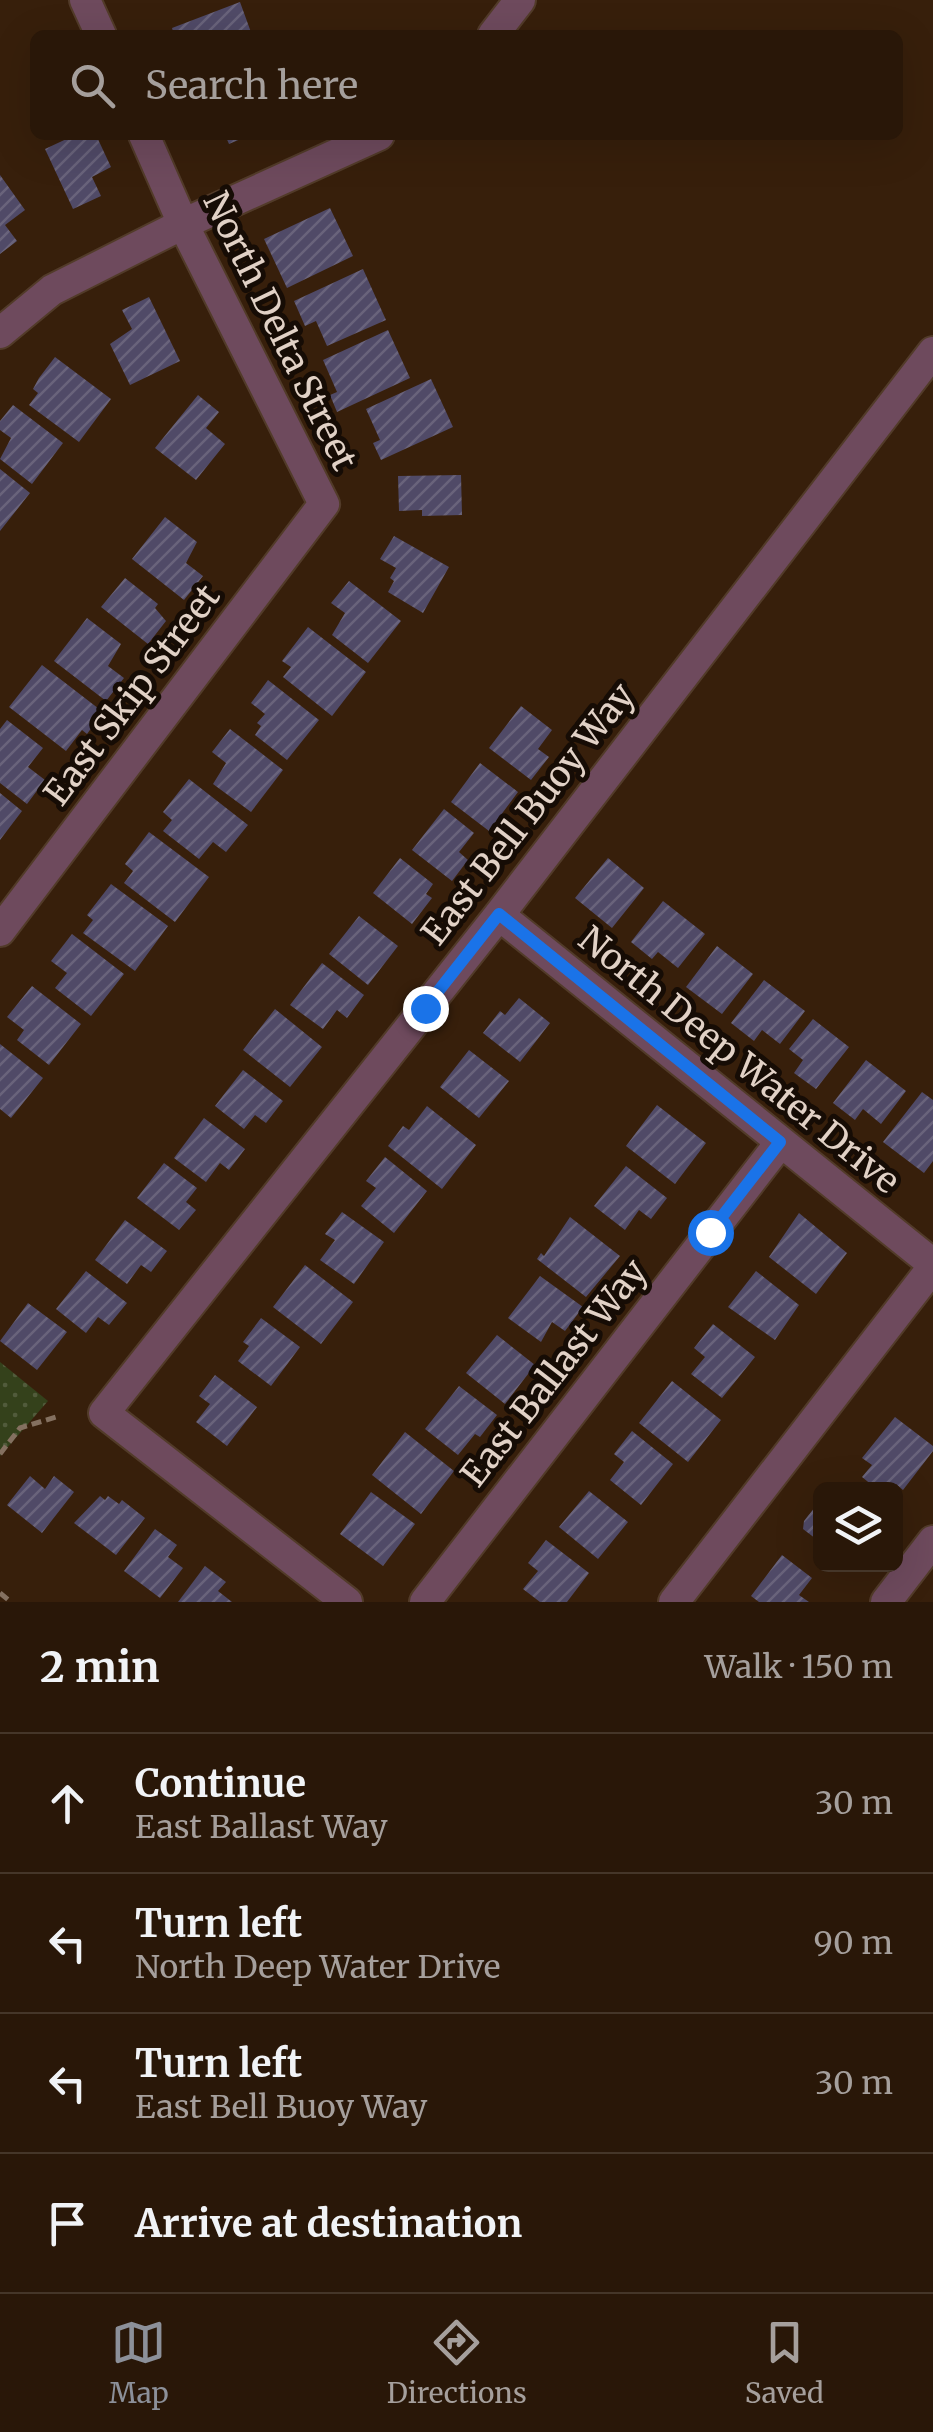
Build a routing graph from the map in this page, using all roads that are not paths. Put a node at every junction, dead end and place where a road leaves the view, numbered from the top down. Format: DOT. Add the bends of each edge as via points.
graph roads {
  1 [pos="85,0"];
  2 [pos="520,0"];
  3 [pos="98,30"];
  4 [pos="497,30"];
  5 [pos="146,140"];
  6 [pos="368,140"];
  7 [pos="183,224"];
  8 [pos="0,333"];
  9 [pos="933,352"];
  10 [pos="324,504"];
  11 [pos="499,914"];
  12 [pos="0,931"];
  13 [pos="780,1142"];
  14 [pos="933,1266"];
  15 [pos="933,1541"];
  16 [pos="347,1602"];
  17 [pos="425,1602"];
  18 [pos="674,1602"];
  19 [pos="886,1602"];
  1 -- 3 [label="street"];
  2 -- 4 [label="street"];
  5 -- 7 [label="street, North Delta Street"];
  6 -- 7 [label="street"];
  7 -- 8 [label="street" via="52,290"];
  7 -- 10 [label="street, North Delta Street"];
  9 -- 11 [label="street, East Bell Buoy Way"];
  10 -- 12 [label="street, East Skip Street"];
  11 -- 13 [label="street, North Deep Water Drive"];
  11 -- 16 [label="street, East Bell Buoy Way" via="104,1413"];
  13 -- 14 [label="street, North Deep Water Drive"];
  13 -- 17 [label="street, East Ballast Way"];
  14 -- 18 [label="street"];
  15 -- 19 [label="street"];
}
